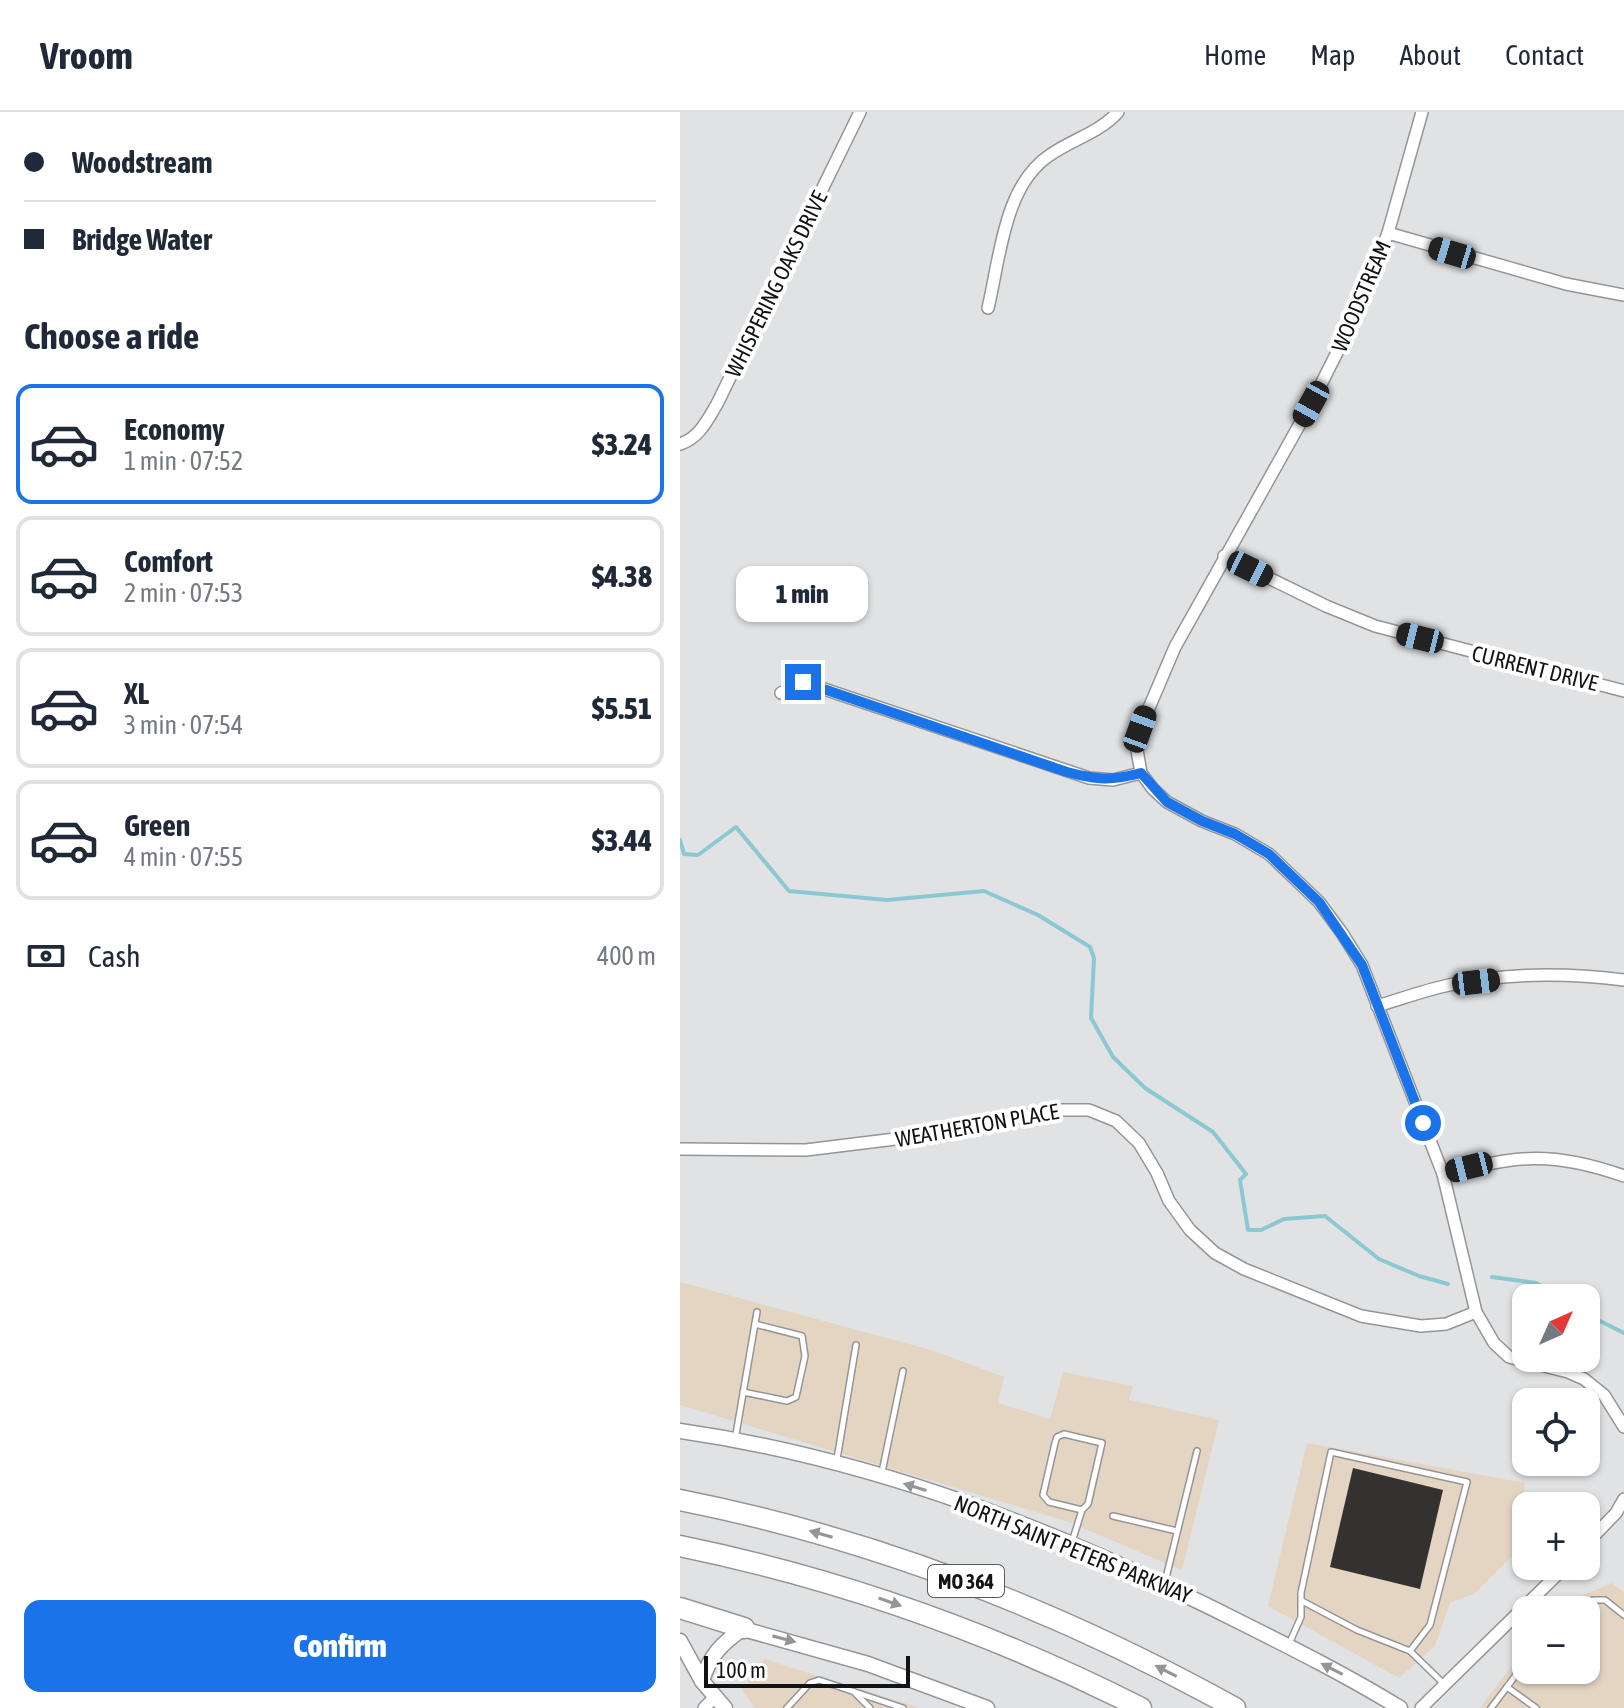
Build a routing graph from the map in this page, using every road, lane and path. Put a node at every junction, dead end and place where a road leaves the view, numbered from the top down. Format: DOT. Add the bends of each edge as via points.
graph roads {
  1 [pos="860,112"];
  2 [pos="1118,112"];
  3 [pos="1422,112"];
  4 [pos="1388,233"];
  5 [pos="1624,295"];
  6 [pos="988,308"];
  7 [pos="680,444"];
  8 [pos="1224,556"];
  9 [pos="1624,691"];
  10 [pos="781,693"];
  11 [pos="1141,773"];
  12 [pos="1624,980"];
  13 [pos="1377,1006"];
  14 [pos="680,1149"];
  15 [pos="1443,1174"];
  16 [pos="1624,1176"];
  17 [pos="757,1312"];
  18 [pos="1476,1312"];
  19 [pos="755,1324"];
  20 [pos="856,1345"];
  21 [pos="903,1371"];
  22 [pos="743,1392"];
  23 [pos="1624,1427"];
  24 [pos="680,1431"];
  25 [pos="735,1441"];
  26 [pos="1197,1451"];
  27 [pos="836,1464"];
  28 [pos="881,1477"];
  29 [pos="1624,1499"];
  30 [pos="680,1500"];
  31 [pos="1082,1510"];
  32 [pos="1113,1516"];
  33 [pos="1600,1530"];
  34 [pos="1177,1531"];
  35 [pos="1072,1543"];
  36 [pos="680,1546"];
  37 [pos="1552,1580"];
  38 [pos="1164,1584"];
  39 [pos="1600,1600"];
  40 [pos="1301,1601"];
  41 [pos="680,1608"];
  42 [pos="1624,1615"];
  43 [pos="680,1617"];
  44 [pos="744,1628"];
  45 [pos="680,1641"];
  46 [pos="1288,1646"];
  47 [pos="1410,1651"];
  48 [pos="1512,1680"];
  49 [pos="702,1681"];
  50 [pos="1445,1685"];
  51 [pos="1507,1687"];
  52 [pos="853,1691"];
  53 [pos="714,1705"];
  54 [pos="787,1708"];
  55 [pos="870,1708"];
  56 [pos="903,1708"];
  57 [pos="987,1708"];
  58 [pos="1141,1708"];
  59 [pos="1235,1708"];
  60 [pos="1400,1708"];
  61 [pos="1421,1708"];
  62 [pos="1491,1708"];
  63 [pos="1536,1708"];
  1 -- 7 [label="street, WHISPERING OAKS DRIVE" via="717,404 703,428"];
  2 -- 6 [label="street" via="1108,124 1047,156 1014,195"];
  3 -- 4 [label="street, WOODSTREAM"];
  4 -- 5 [label="street" via="1566,284"];
  4 -- 8 [label="street, WOODSTREAM" via="1362,303"];
  8 -- 9 [label="street, CURRENT DRIVE" via="1375,626"];
  8 -- 11 [label="street, WOODSTREAM" via="1153,692 1140,729"];
  10 -- 11 [label="street" via="803,682 1089,778 1113,780"];
  11 -- 13 [label="street" via="1167,802 1235,834 1293,875 1342,933 1362,965"];
  12 -- 13 [label="street" via="1502,979 1450,985"];
  13 -- 15 [label="street"];
  14 -- 18 [label="street, WEATHERTON PLACE" via="806,1150 952,1132 1051,1110 1089,1110 1116,1121 1139,1143 1190,1230 1215,1253 1244,1269 1361,1316 1421,1326 1446,1324"];
  15 -- 16 [label="street" via="1532,1156 1570,1160"];
  15 -- 18 [label="street"];
  17 -- 19 [label="lane"];
  18 -- 23 [label="street" via="1509,1357 1584,1379 1604,1395"];
  19 -- 22 [label="lane"];
  19 -- 22 [label="lane" via="802,1336 805,1356 796,1397 787,1401"];
  20 -- 27 [label="lane"];
  21 -- 28 [label="lane"];
  22 -- 25 [label="lane"];
  24 -- 25 [label="main road, NORTH SAINT PETERS PARKWAY"];
  25 -- 27 [label="main road, NORTH SAINT PETERS PARKWAY"];
  26 -- 34 [label="lane"];
  27 -- 28 [label="main road, NORTH SAINT PETERS PARKWAY"];
  35 -- 28 [label="main road, NORTH SAINT PETERS PARKWAY, one-way"];
  29 -- 33 [label="street"];
  59 -- 30 [label="highway, MO 364, one-way" via="1110,1642 974,1584 804,1529"];
  31 -- 31 [label="lane" via="1088,1504 1102,1443 1064,1434 1057,1437 1043,1495 1049,1502"];
  31 -- 35 [label="lane"];
  32 -- 34 [label="lane"];
  34 -- 38 [label="lane"];
  35 -- 38 [label="main road, NORTH SAINT PETERS PARKWAY"];
  36 -- 58 [label="highway, MO 364, one-way" via="789,1571 940,1619 1016,1648"];
  37 -- 50 [label="street"];
  38 -- 46 [label="main road, NORTH SAINT PETERS PARKWAY"];
  39 -- 42 [label="lane"];
  40 -- 46 [label="lane" via="1301,1617"];
  40 -- 47 [label="lane"];
  40 -- 47 [label="lane" via="1331,1452 1467,1482 1430,1625"];
  41 -- 44 [label="highway"];
  43 -- 44 [label="main road"];
  44 -- 49 [label="main road" via="715,1651"];
  44 -- 57 [label="main road, one-way" via="868,1664"];
  45 -- 49 [label="main road"];
  60 -- 46 [label="main road, NORTH SAINT PETERS PARKWAY, one-way"];
  47 -- 50 [label="lane"];
  48 -- 51 [label="lane"];
  49 -- 53 [label="main road"];
  50 -- 61 [label="street"];
  51 -- 62 [label="lane"];
  51 -- 63 [label="lane"];
  52 -- 54 [label="lane" via="819,1680"];
  52 -- 55 [label="lane"];
  52 -- 56 [label="lane"];
}
